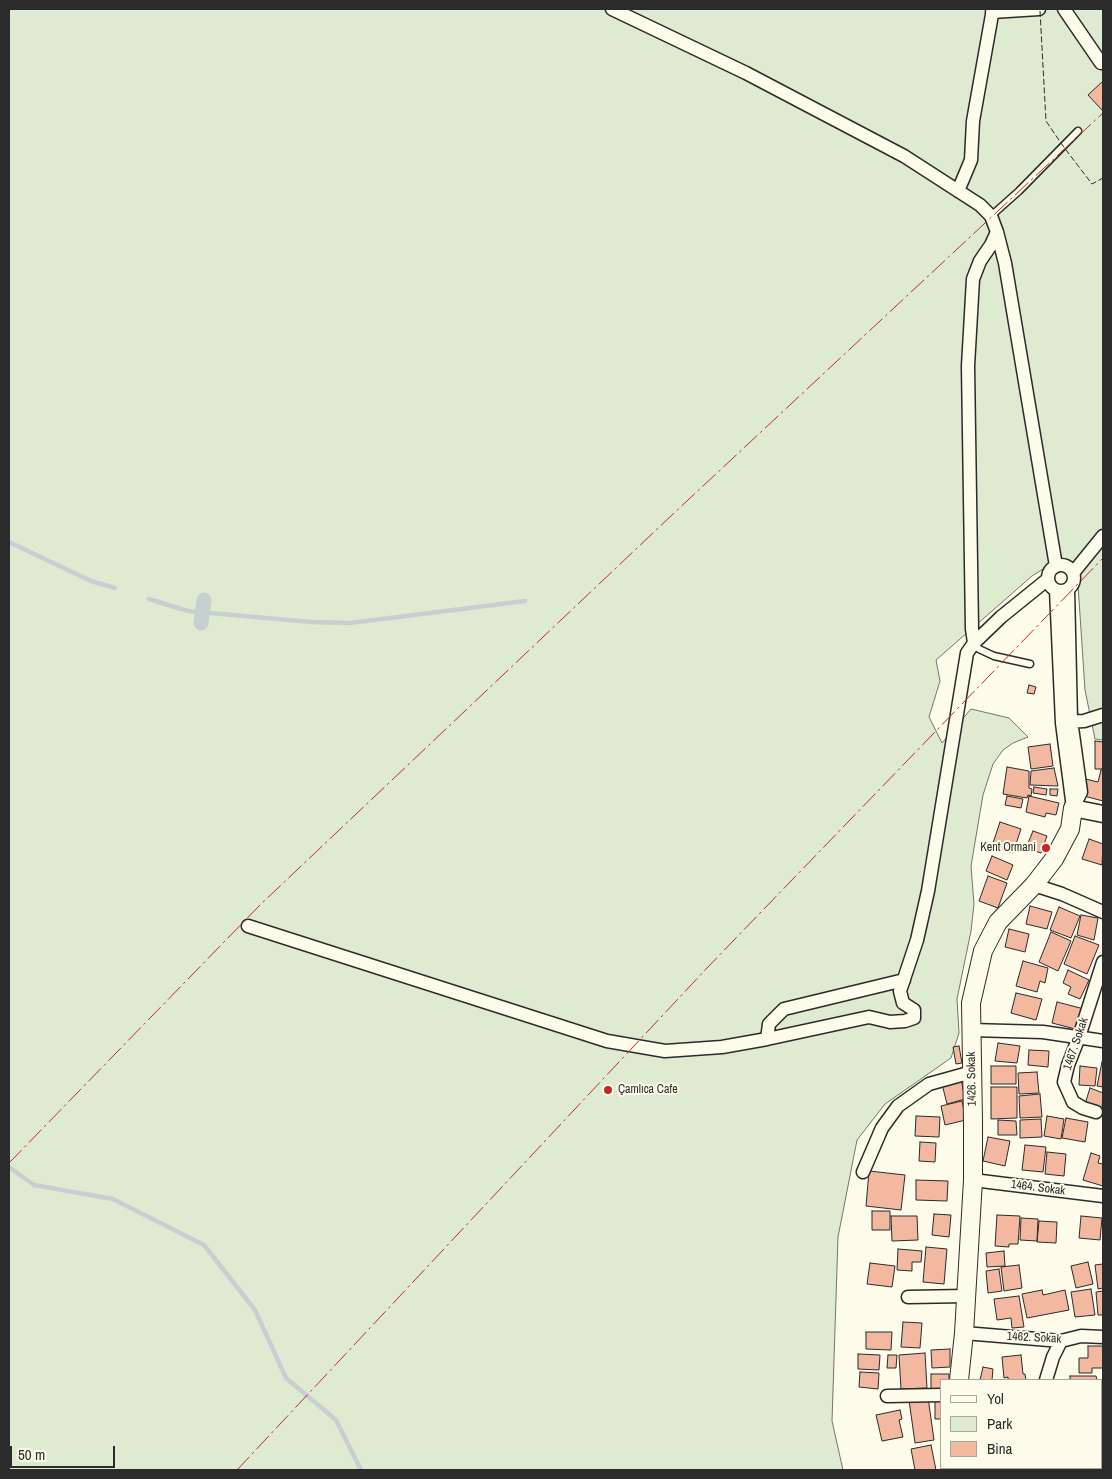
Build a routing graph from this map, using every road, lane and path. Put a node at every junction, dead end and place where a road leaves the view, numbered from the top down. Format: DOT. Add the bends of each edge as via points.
graph roads {
  1 [pos="612,9"];
  2 [pos="1040,9"];
  3 [pos="1064,9"];
  4 [pos="993,10"];
  5 [pos="1102,63"];
  6 [pos="1078,132"];
  7 [pos="958,192"];
  8 [pos="991,216"];
  9 [pos="997,232"];
  10 [pos="1103,536"];
  11 [pos="1056,566"];
  12 [pos="1073,573"];
  13 [pos="1057,586"];
  14 [pos="974,643"];
  15 [pos="1030,664"];
  16 [pos="1103,715"];
  17 [pos="1067,722"];
  18 [pos="1073,808"];
  19 [pos="1103,814"];
  20 [pos="1034,885"];
  21 [pos="1103,912"];
  22 [pos="248,926"];
  23 [pos="1103,962"];
  24 [pos="904,980"];
  25 [pos="972,1030"];
  26 [pos="1079,1037"];
  27 [pos="767,1039"];
  28 [pos="1103,1041"];
  29 [pos="972,1072"];
  30 [pos="1096,1112"];
  31 [pos="863,1172"];
  32 [pos="973,1180"];
  33 [pos="1103,1196"];
  34 [pos="966,1296"];
  35 [pos="908,1297"];
  36 [pos="964,1332"];
  37 [pos="1103,1337"];
  38 [pos="1061,1341"];
  39 [pos="959,1379"];
  40 [pos="1046,1379"];
  41 [pos="940,1395"];
  42 [pos="887,1396"];
  1 -- 7 [label="street" via="746,72 904,156"];
  2 -- 4 [label="street"];
  3 -- 5 [label="street"];
  4 -- 7 [label="street" via="973,120 971,160"];
  6 -- 8 [label="lane"];
  7 -- 8 [label="street"];
  8 -- 9 [label="street"];
  9 -- 11 [label="street"];
  9 -- 14 [label="street" via="973,279 968,366"];
  10 -- 12 [label="street"];
  11 -- 12 [label="street" via="1066,566"];
  11 -- 13 [label="street" via="1050,570"];
  12 -- 13 [label="street" via="1073,583"];
  13 -- 14 [label="street" via="1001,617"];
  13 -- 17 [label="street"];
  14 -- 15 [label="lane" via="994,656"];
  14 -- 24 [label="street" via="967,653 928,891"];
  16 -- 17 [label="street"];
  17 -- 18 [label="street" via="1081,792"];
  18 -- 19 [label="street"];
  18 -- 20 [label="main road, 1426. Sokak" via="1070,829 1054,859"];
  20 -- 21 [label="street"];
  20 -- 25 [label="main road, 1426. Sokak" via="998,922 983,951 971,1003"];
  22 -- 27 [label="street" via="607,1041 665,1051 722,1047"];
  23 -- 26 [label="street, 1467. Sokak"];
  24 -- 27 [label="street" via="784,1009 769,1024"];
  24 -- 27 [label="street" via="900,991 903,1003 914,1010 914,1018 890,1022 869,1017"];
  25 -- 26 [label="street" via="1043,1032"];
  25 -- 29 [label="main road, 1426. Sokak"];
  26 -- 28 [label="street"];
  26 -- 30 [label="street, 1467. Sokak" via="1064,1082 1073,1102"];
  29 -- 31 [label="street" via="929,1084 898,1106 882,1128"];
  29 -- 32 [label="main road, 1426. Sokak"];
  32 -- 33 [label="street, 1464. Sokak"];
  32 -- 34 [label="main road, 1426. Sokak"];
  34 -- 35 [label="street"];
  34 -- 36 [label="main road, 1426. Sokak"];
  36 -- 38 [label="street, 1462. Sokak"];
  36 -- 39 [label="main road, 1426. Sokak"];
  37 -- 38 [label="street, 1462. Sokak" via="1080,1336"];
  38 -- 40 [label="street"];
  41 -- 42 [label="street"];
}
